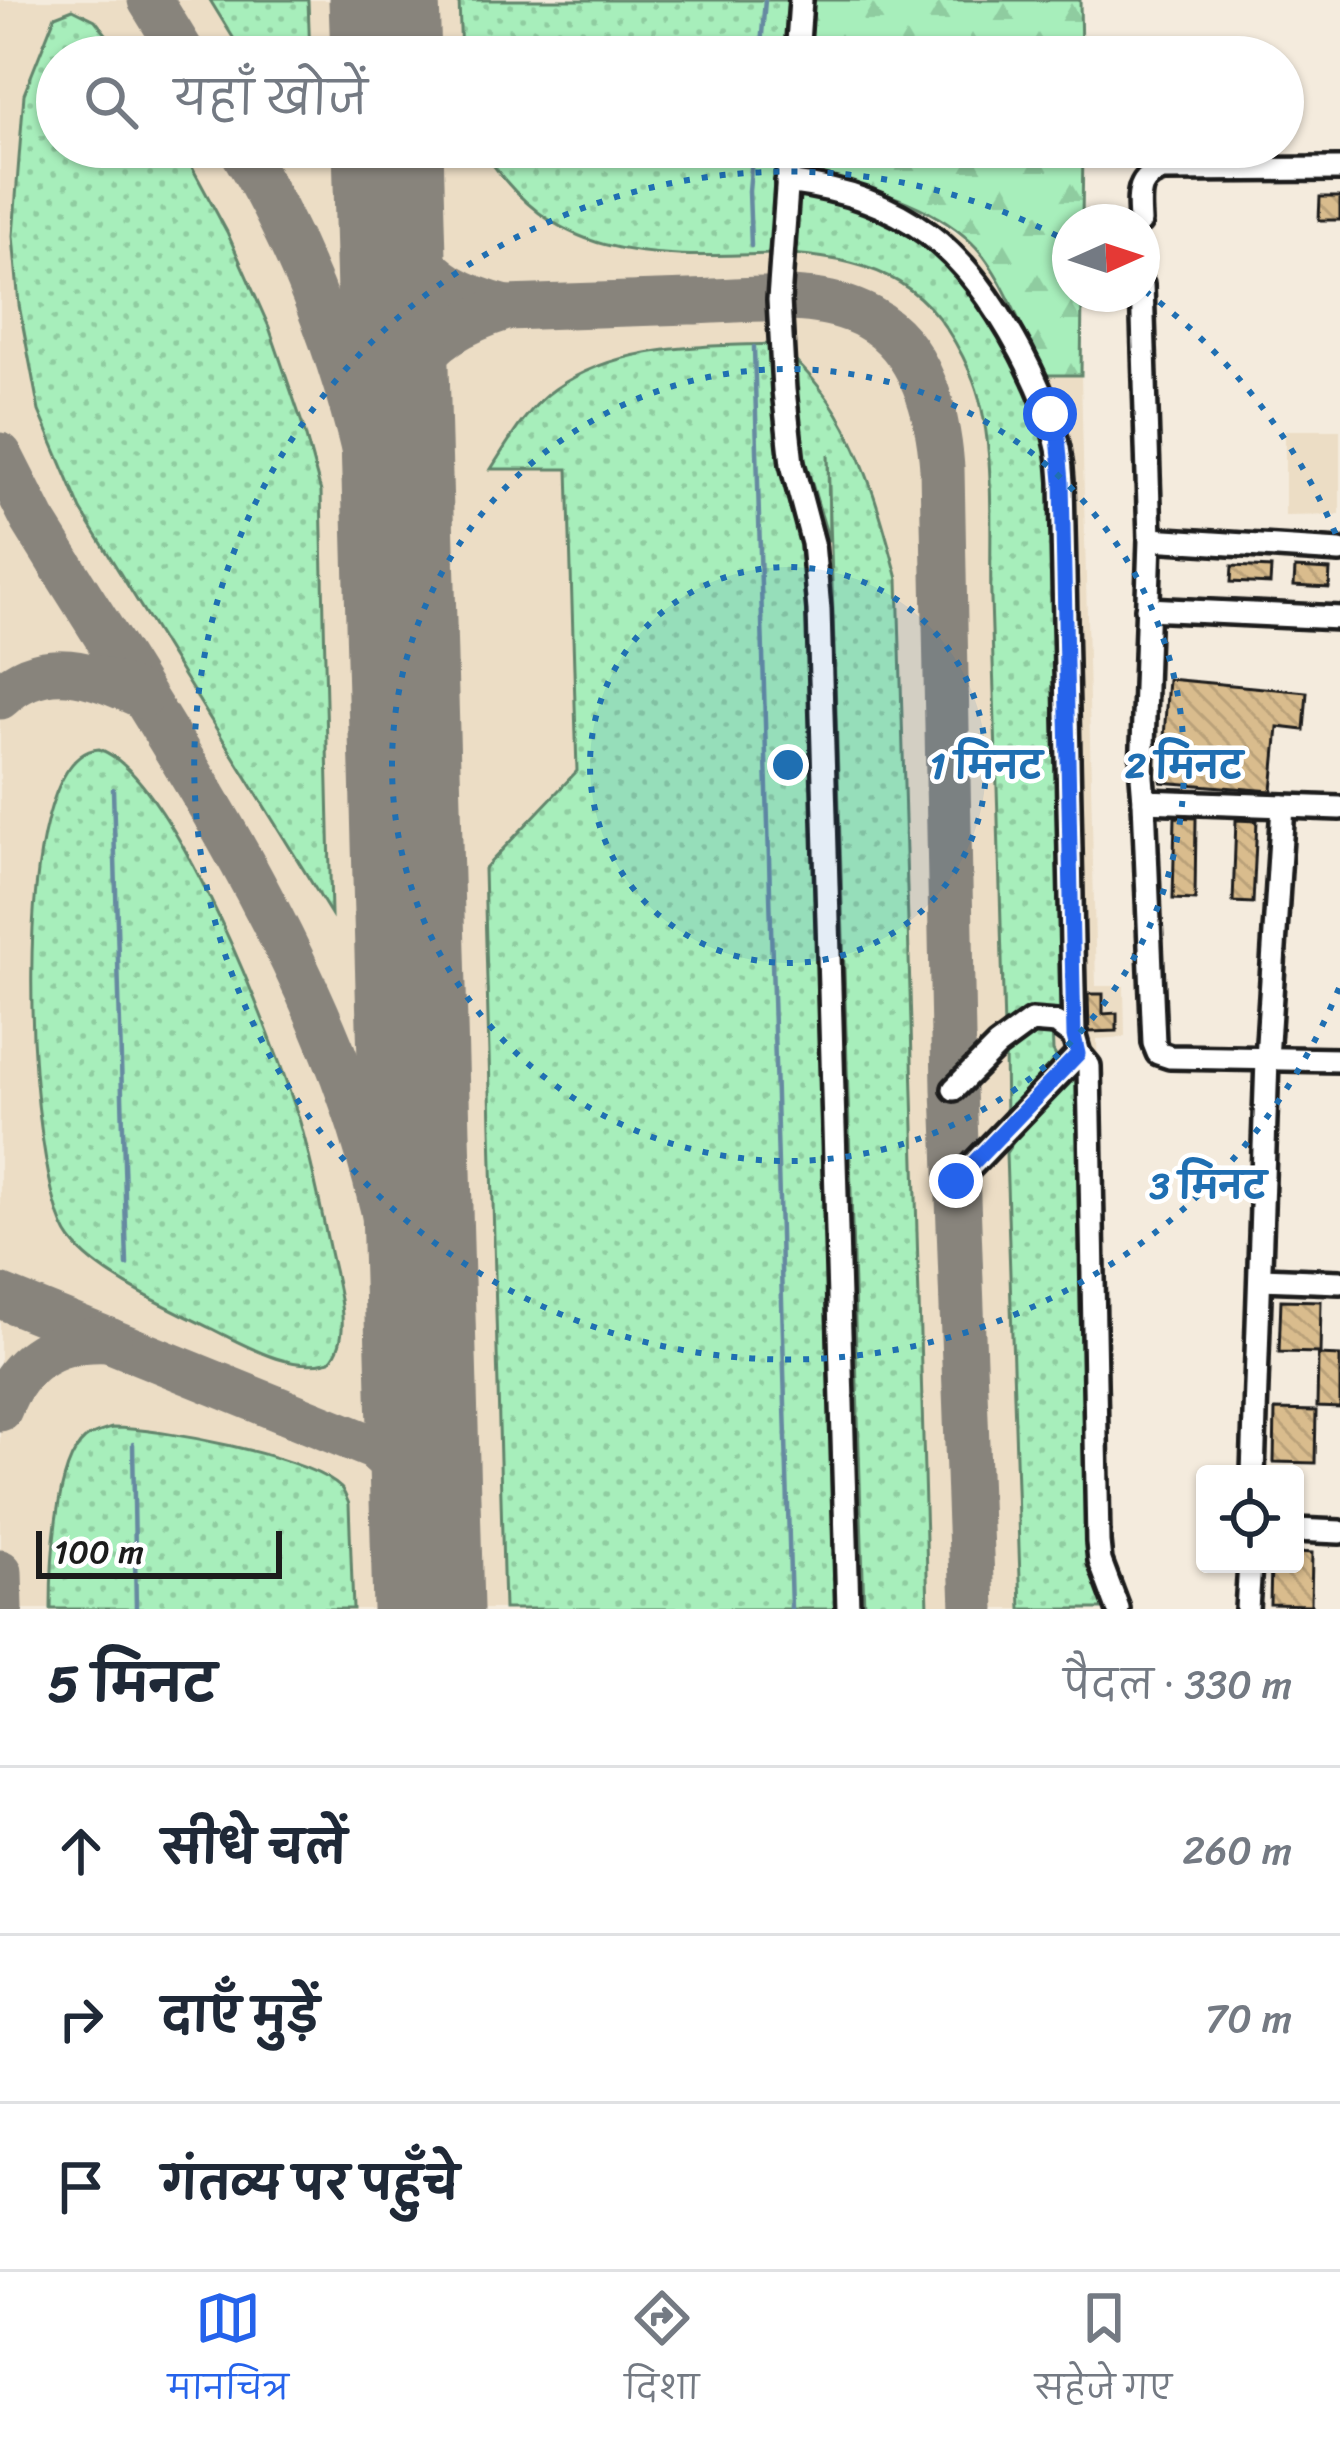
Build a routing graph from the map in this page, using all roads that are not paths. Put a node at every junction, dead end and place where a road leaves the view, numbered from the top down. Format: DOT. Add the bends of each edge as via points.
graph roads {
  1 [pos="801,0"];
  2 [pos="798,36"];
  3 [pos="788,168"];
  4 [pos="1340,169"];
  5 [pos="787,182"];
  6 [pos="1139,204"];
  7 [pos="1143,312"];
  8 [pos="1150,539"];
  9 [pos="1340,550"];
  10 [pos="1147,609"];
  11 [pos="1340,618"];
  12 [pos="1144,801"];
  13 [pos="1283,806"];
  14 [pos="1340,808"];
  15 [pos="1076,1045"];
  16 [pos="1268,1059"];
  17 [pos="1340,1060"];
  18 [pos="954,1089"];
  19 [pos="956,1181"];
  20 [pos="1261,1279"];
  21 [pos="1340,1282"];
  22 [pos="1253,1465"];
  23 [pos="1304,1530"];
  24 [pos="1340,1532"];
  25 [pos="1249,1573"];
  26 [pos="848,1609"];
  27 [pos="1118,1609"];
  28 [pos="1247,1609"];
  1 -- 2 [label="street"];
  3 -- 5 [label="street"];
  4 -- 6 [label="street" via="1163,170 1144,178"];
  5 -- 15 [label="street" via="875,203 946,245 1010,331 1058,436"];
  5 -- 26 [label="street" via="779,300 784,390 820,610"];
  7 -- 8 [label="street"];
  8 -- 9 [label="street"];
  8 -- 10 [label="street"];
  10 -- 11 [label="street"];
  10 -- 12 [label="street"];
  12 -- 13 [label="street"];
  12 -- 16 [label="street" via="1155,1049 1170,1057"];
  13 -- 14 [label="street"];
  13 -- 16 [label="street"];
  15 -- 18 [label="street" via="1055,1023 1031,1021"];
  15 -- 19 [label="street"];
  15 -- 27 [label="street" via="1089,1066 1099,1554"];
  16 -- 17 [label="street"];
  16 -- 20 [label="street"];
  20 -- 21 [label="street"];
  20 -- 22 [label="street"];
  23 -- 24 [label="street"];
  25 -- 28 [label="street"];
}
